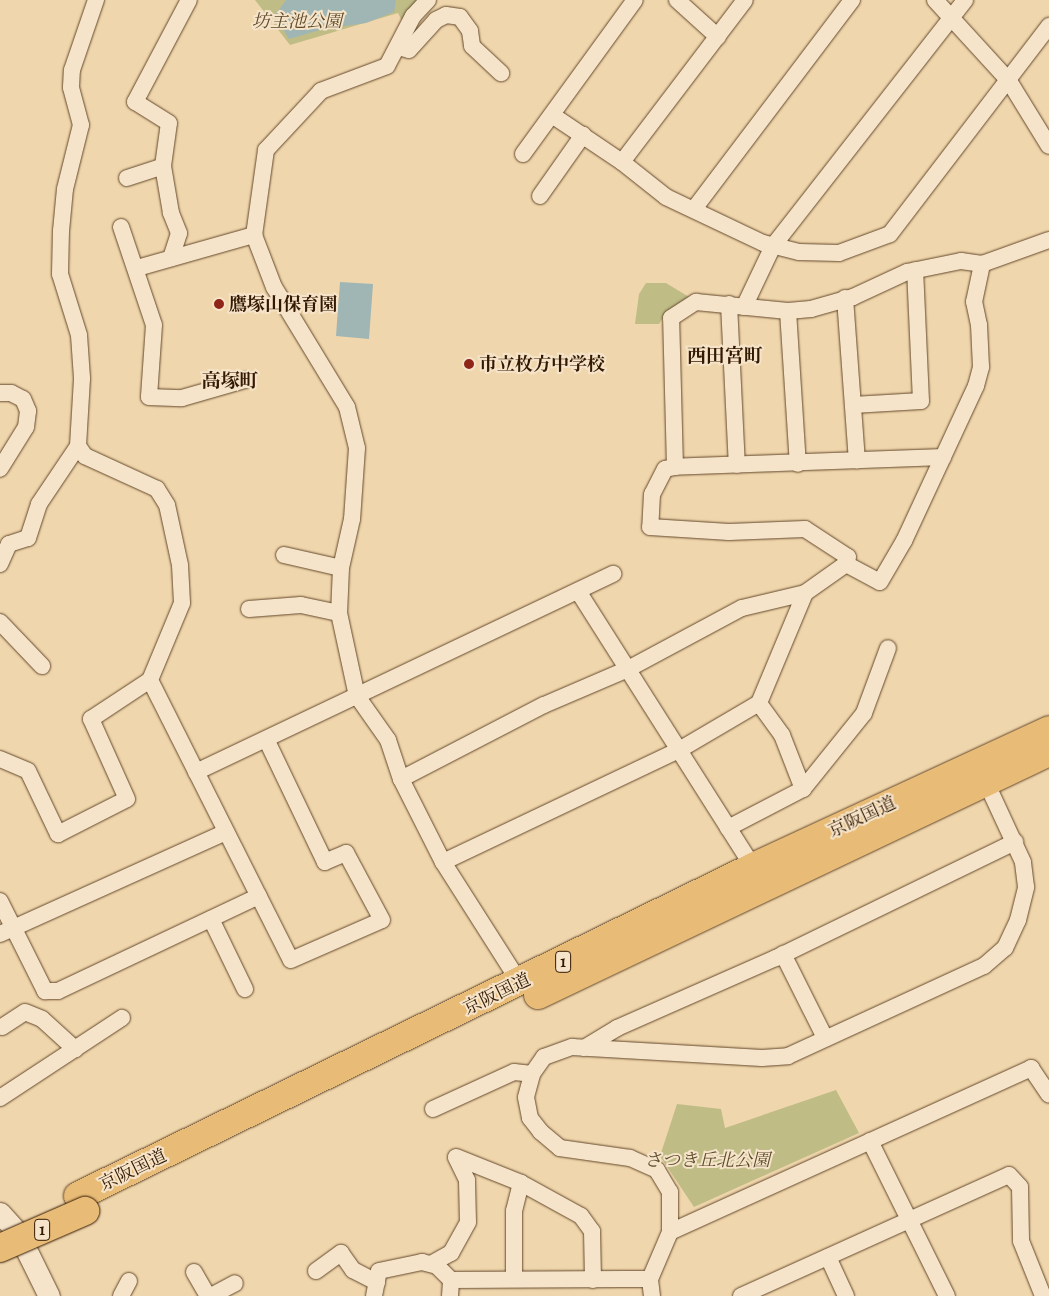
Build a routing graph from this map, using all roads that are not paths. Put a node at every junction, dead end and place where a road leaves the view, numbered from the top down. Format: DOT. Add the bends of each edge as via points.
graph roads {
  1 [pos="96,0"];
  2 [pos="189,0"];
  3 [pos="428,0"];
  4 [pos="635,0"];
  5 [pos="677,0"];
  6 [pos="745,0"];
  7 [pos="852,0"];
  8 [pos="935,0"];
  9 [pos="966,0"];
  10 [pos="951,16"];
  11 [pos="1049,26"];
  12 [pos="718,37"];
  13 [pos="398,47"];
  14 [pos="501,73"];
  15 [pos="1009,81"];
  16 [pos="552,115"];
  17 [pos="583,136"];
  18 [pos="1049,146"];
  19 [pos="523,154"];
  20 [pos="622,162"];
  21 [pos="163,166"];
  22 [pos="128,178"];
  23 [pos="540,196"];
  24 [pos="694,210"];
  25 [pos="121,226"];
  26 [pos="254,235"];
  27 [pos="1049,240"];
  28 [pos="773,246"];
  29 [pos="172,258"];
  30 [pos="982,264"];
  31 [pos="137,268"];
  32 [pos="914,270"];
  33 [pos="845,298"];
  34 [pos="736,305"];
  35 [pos="788,311"];
  36 [pos="245,380"];
  37 [pos="0,393"];
  38 [pos="853,405"];
  39 [pos="78,446"];
  40 [pos="942,457"];
  41 [pos="857,461"];
  42 [pos="798,464"];
  43 [pos="738,465"];
  44 [pos="675,467"];
  45 [pos="0,469"];
  46 [pos="284,555"];
  47 [pos="0,564"];
  48 [pos="846,564"];
  49 [pos="340,568"];
  50 [pos="613,574"];
  51 [pos="578,590"];
  52 [pos="805,593"];
  53 [pos="249,609"];
  54 [pos="339,613"];
  55 [pos="0,622"];
  56 [pos="888,648"];
  57 [pos="42,666"];
  58 [pos="628,669"];
  59 [pos="150,680"];
  60 [pos="357,696"];
  61 [pos="759,703"];
  62 [pos="1049,730"];
  63 [pos="266,739"];
  64 [pos="679,750"];
  65 [pos="1049,752"];
  66 [pos="0,759"];
  67 [pos="196,772"];
  68 [pos="401,779"];
  69 [pos="986,782"];
  70 [pos="803,789"];
  71 [pos="728,828"];
  72 [pos="226,832"];
  73 [pos="1015,842"];
  74 [pos="443,862"];
  75 [pos="753,867"];
  76 [pos="259,896"];
  77 [pos="0,901"];
  78 [pos="211,919"];
  79 [pos="7,932"];
  80 [pos="783,954"];
  81 [pos="520,983"];
  82 [pos="244,989"];
  83 [pos="122,1018"];
  84 [pos="2,1027"];
  85 [pos="825,1038"];
  86 [pos="584,1048"];
  87 [pos="75,1049"];
  88 [pos="532,1074"];
  89 [pos="1049,1095"];
  90 [pos="0,1098"];
  91 [pos="433,1109"];
  92 [pos="870,1141"];
  93 [pos="520,1183"];
  94 [pos="81,1204"];
  95 [pos="0,1213"];
  96 [pos="911,1219"];
  97 [pos="670,1232"];
  98 [pos="0,1233"];
  99 [pos="0,1248"];
  100 [pos="828,1257"];
  101 [pos="430,1264"];
  102 [pos="316,1271"];
  103 [pos="194,1272"];
  104 [pos="514,1280"];
  105 [pos="593,1280"];
  106 [pos="650,1280"];
  107 [pos="129,1281"];
  108 [pos="235,1283"];
  109 [pos="451,1288"];
  110 [pos="375,1289"];
  111 [pos="49,1296"];
  112 [pos="121,1296"];
  113 [pos="210,1296"];
  114 [pos="652,1296"];
  115 [pos="741,1296"];
  116 [pos="846,1296"];
  117 [pos="947,1296"];
  118 [pos="1043,1296"];
  1 -- 39 [label="street" via="72,70 71,87 81,125 65,189 61,231 60,274 79,335 82,378"];
  2 -- 21 [label="street" via="135,102 169,123"];
  3 -- 13 [label="street" via="413,16"];
  4 -- 16 [label="street"];
  5 -- 12 [label="street"];
  6 -- 12 [label="street"];
  7 -- 24 [label="street"];
  8 -- 10 [label="street"];
  9 -- 10 [label="street"];
  10 -- 15 [label="street"];
  10 -- 28 [label="street"];
  11 -- 15 [label="street"];
  12 -- 20 [label="street"];
  13 -- 14 [label="street" via="409,50 436,20 446,15 460,17 470,31 472,46"];
  13 -- 26 [label="street" via="387,66 321,91 266,150"];
  15 -- 18 [label="street"];
  15 -- 28 [label="street" via="890,234 839,253 799,252"];
  16 -- 17 [label="street"];
  16 -- 19 [label="street"];
  17 -- 20 [label="street"];
  17 -- 23 [label="street"];
  20 -- 24 [label="street" via="654,191"];
  21 -- 22 [label="street"];
  21 -- 29 [label="street" via="171,213 179,233"];
  24 -- 28 [label="street"];
  25 -- 31 [label="street"];
  26 -- 29 [label="street"];
  26 -- 49 [label="street" via="274,287 347,407 358,448 352,519"];
  27 -- 30 [label="street"];
  28 -- 34 [label="street"];
  29 -- 31 [label="street"];
  30 -- 32 [label="street" via="961,261"];
  30 -- 40 [label="street" via="974,302 980,325 981,367"];
  31 -- 36 [label="street" via="154,325 149,397 182,398"];
  32 -- 33 [label="street"];
  32 -- 38 [label="street" via="921,401"];
  33 -- 35 [label="street" via="811,309"];
  33 -- 38 [label="street"];
  34 -- 35 [label="street"];
  34 -- 43 [label="street"];
  34 -- 44 [label="street" via="696,302 671,318"];
  35 -- 42 [label="street"];
  37 -- 45 [label="street" via="11,393 22,399 28,411 26,427"];
  38 -- 41 [label="street"];
  39 -- 47 [label="street" via="39,504 28,538 9,544"];
  39 -- 59 [label="street" via="85,456 156,489 167,505 180,565 182,603"];
  40 -- 41 [label="street"];
  40 -- 48 [label="street" via="904,541 880,582"];
  41 -- 42 [label="street"];
  42 -- 43 [label="street"];
  43 -- 44 [label="street"];
  44 -- 48 [label="street" via="665,469 652,494 650,527 729,532 805,529 848,557"];
  46 -- 49 [label="street"];
  48 -- 52 [label="street"];
  49 -- 54 [label="street"];
  50 -- 51 [label="street"];
  51 -- 58 [label="street"];
  51 -- 60 [label="street"];
  52 -- 58 [label="street" via="742,608"];
  52 -- 61 [label="street"];
  53 -- 54 [label="street" via="301,605"];
  54 -- 60 [label="street"];
  55 -- 57 [label="street"];
  56 -- 70 [label="street" via="864,713"];
  58 -- 64 [label="street"];
  58 -- 68 [label="street" via="544,705"];
  59 -- 66 [label="street" via="91,719 127,799 58,834 28,771"];
  59 -- 67 [label="street"];
  60 -- 63 [label="street"];
  60 -- 68 [label="street" via="388,740"];
  61 -- 64 [label="street"];
  61 -- 70 [label="street" via="782,735"];
  62 -- 75 [label="highway, 京阪国道 / 1"];
  63 -- 67 [label="street"];
  63 -- 76 [label="street" via="325,862 346,853 382,920 291,960"];
  64 -- 71 [label="street"];
  64 -- 74 [label="street"];
  65 -- 69 [label="highway, 京阪国道 / 1"];
  67 -- 72 [label="street"];
  68 -- 74 [label="street"];
  69 -- 73 [label="street"];
  69 -- 94 [label="highway, 京阪国道 / 1"];
  70 -- 71 [label="street"];
  71 -- 75 [label="street"];
  72 -- 76 [label="street"];
  72 -- 79 [label="street"];
  73 -- 80 [label="street"];
  73 -- 85 [label="street" via="1023,862 1026,887 1018,920 1005,948 984,966"];
  74 -- 81 [label="street"];
  75 -- 81 [label="highway, 京阪国道 / 1"];
  76 -- 78 [label="street"];
  77 -- 79 [label="street"];
  78 -- 79 [label="street" via="58,991 45,991"];
  78 -- 82 [label="street"];
  80 -- 85 [label="street"];
  80 -- 86 [label="street" via="617,1028"];
  81 -- 94 [label="highway, 京阪国道 / 1"];
  83 -- 87 [label="street"];
  84 -- 87 [label="street" via="25,1012 42,1019"];
  85 -- 86 [label="street" via="788,1056 762,1058"];
  86 -- 88 [label="street" via="572,1048 544,1057"];
  87 -- 90 [label="street"];
  88 -- 91 [label="street" via="514,1072 455,1107"];
  88 -- 97 [label="street" via="526,1097 530,1118 560,1148 630,1158 657,1170 670,1192"];
  89 -- 92 [label="street" via="1031,1068"];
  92 -- 96 [label="street"];
  92 -- 97 [label="street"];
  93 -- 101 [label="street" via="456,1157 467,1180 468,1222 451,1254"];
  93 -- 104 [label="street" via="514,1211"];
  93 -- 105 [label="street" via="581,1216 587,1223 592,1231"];
  94 -- 98 [label="highway, 京阪国道 / 1"];
  94 -- 99 [label="highway, 京阪国道 / 1, bridge"];
  95 -- 111 [label="street" via="18,1233"];
  96 -- 100 [label="street"];
  96 -- 117 [label="street"];
  96 -- 118 [label="street" via="1009,1175 1020,1187 1021,1241"];
  97 -- 106 [label="street"];
  100 -- 115 [label="street"];
  100 -- 116 [label="street"];
  101 -- 109 [label="street"];
  101 -- 110 [label="street" via="407,1263 378,1271"];
  102 -- 110 [label="street" via="341,1254"];
  103 -- 113 [label="street"];
  104 -- 105 [label="street"];
  104 -- 109 [label="street"];
  105 -- 106 [label="street"];
  106 -- 114 [label="street"];
  107 -- 112 [label="street"];
  108 -- 113 [label="street"];
}
